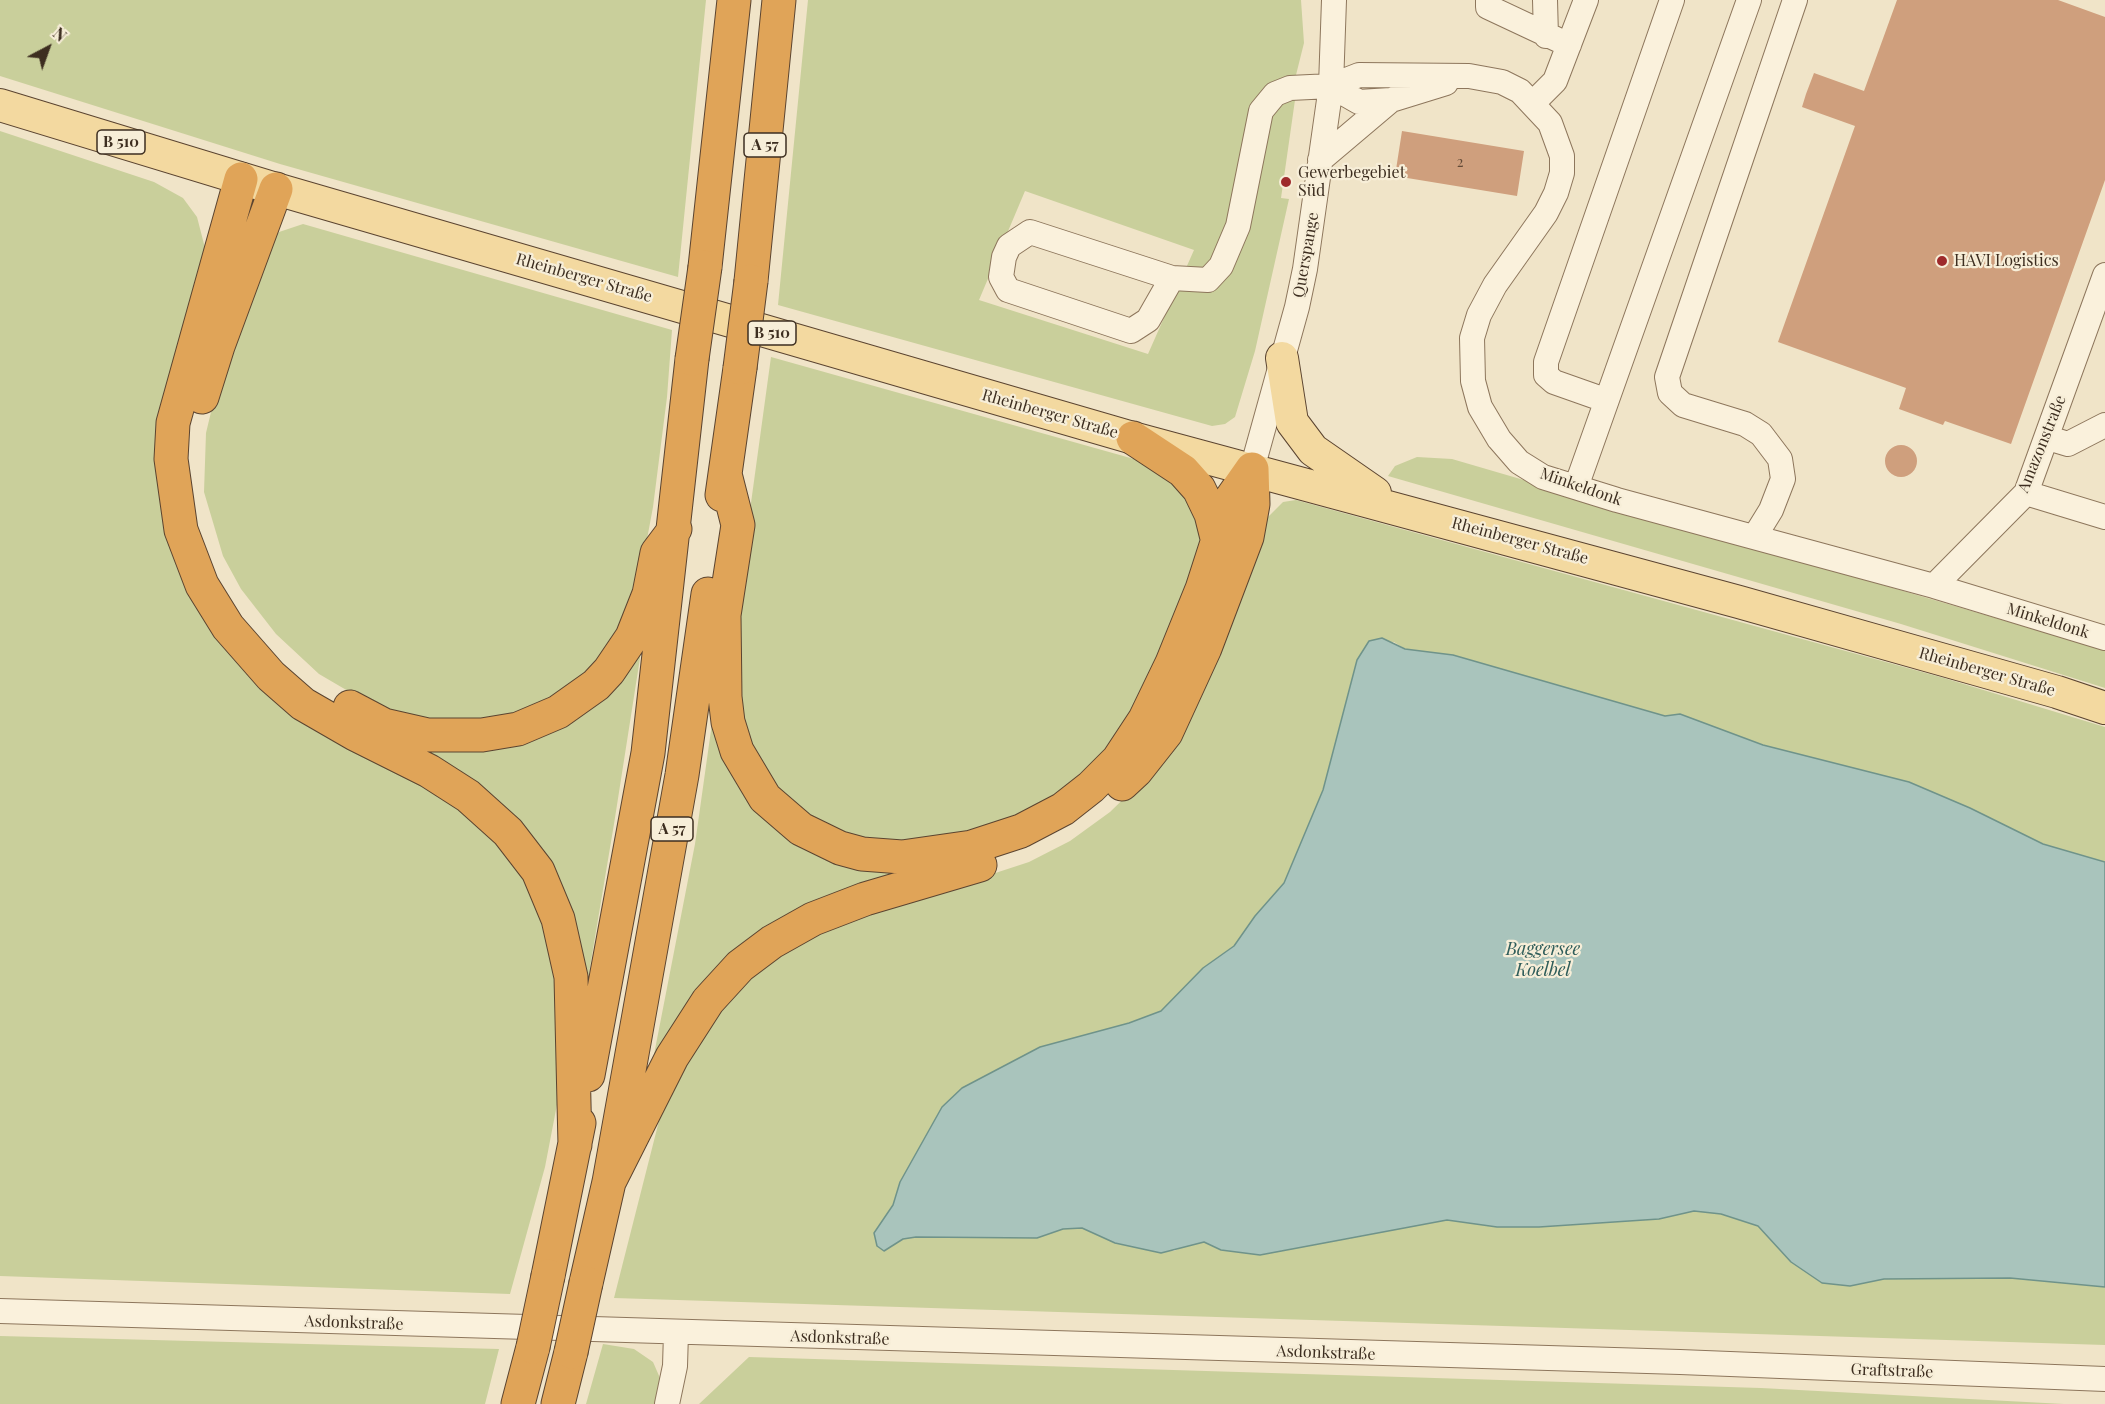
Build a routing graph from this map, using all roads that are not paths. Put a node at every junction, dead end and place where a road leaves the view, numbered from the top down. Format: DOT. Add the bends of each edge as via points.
graph roads {
  1 [pos="734,0"];
  2 [pos="779,0"];
  3 [pos="1334,0"];
  4 [pos="1488,0"];
  5 [pos="1545,0"];
  6 [pos="1586,0"];
  7 [pos="1672,0"];
  8 [pos="1749,0"];
  9 [pos="1795,0"];
  10 [pos="1546,36"];
  11 [pos="1569,45"];
  12 [pos="1469,76"];
  13 [pos="1331,86"];
  14 [pos="1391,100"];
  15 [pos="1533,103"];
  16 [pos="0,105"];
  17 [pos="1320,160"];
  18 [pos="241,179"];
  19 [pos="276,189"];
  20 [pos="2105,275"];
  21 [pos="1172,278"];
  22 [pos="1282,358"];
  23 [pos="1605,400"];
  24 [pos="2105,425"];
  25 [pos="1133,438"];
  26 [pos="2048,438"];
  27 [pos="1252,469"];
  28 [pos="725,474"];
  29 [pos="1576,487"];
  30 [pos="2026,493"];
  31 [pos="1395,507"];
  32 [pos="2105,517"];
  33 [pos="675,529"];
  34 [pos="1755,536"];
  35 [pos="1217,538"];
  36 [pos="1934,586"];
  37 [pos="2105,638"];
  38 [pos="2105,708"];
  39 [pos="575,1145"];
  40 [pos="609,1182"];
  41 [pos="0,1311"];
  42 [pos="676,1333"];
  43 [pos="1680,1362"];
  44 [pos="2105,1379"];
  45 [pos="518,1404"];
  46 [pos="558,1404"];
  47 [pos="667,1404"];
  1 -- 33 [label="highway, A 57, bridge"];
  2 -- 28 [label="highway, A 57, bridge" via="751,281"];
  3 -- 13 [label="street, Querspange"];
  4 -- 10 [label="street" via="1488,7"];
  5 -- 10 [label="street"];
  6 -- 11 [label="street"];
  7 -- 23 [label="street" via="1546,362 1546,375 1554,382"];
  8 -- 23 [label="street"];
  9 -- 34 [label="street" via="1667,376 1671,393 1683,405 1745,424 1761,434 1777,453 1783,479"];
  10 -- 11 [label="street"];
  11 -- 15 [label="street" via="1556,81"];
  12 -- 13 [label="street, Minkeldonk" via="1359,75"];
  12 -- 14 [label="street, Minkeldonk"];
  12 -- 15 [label="street, Minkeldonk" via="1502,82"];
  13 -- 14 [label="street, Minkeldonk" via="1359,102"];
  13 -- 17 [label="street, Querspange"];
  13 -- 21 [label="street" via="1290,88 1275,94 1261,111 1238,226 1221,266 1208,280"];
  14 -- 17 [label="street"];
  15 -- 29 [label="street, Minkeldonk" via="1550,123 1562,156 1562,173 1546,213 1495,285 1479,315 1472,338 1473,381 1480,407 1498,440 1519,462 1543,477"];
  16 -- 18 [label="main road, Rheinberger Straße / B 510"];
  17 -- 22 [label="street, Querspange" via="1305,269"];
  18 -- 19 [label="main road, Rheinberger Straße"];
  18 -- 39 [label="highway" via="173,423 171,459 181,530 202,585 228,627 271,676 303,704 468,796 508,832 538,871 558,919 571,977"];
  19 -- 25 [label="main road, Rheinberger Straße / B 510"];
  19 -- 33 [label="highway" via="218,346 190,447 201,534 223,581 246,619 303,677 384,725 417,733 482,735 518,729 558,712 609,671 632,637 649,594 657,553"];
  20 -- 26 [label="street, Amazonstraße"];
  21 -- 21 [label="street" via="1030,232 1009,246 1001,277 1008,290 1131,331 1148,320"];
  22 -- 27 [label="street, Querspange"];
  22 -- 31 [label="main road" via="1292,422 1313,450"];
  23 -- 29 [label="street"];
  24 -- 26 [label="street" via="2068,444"];
  25 -- 27 [label="main road, Rheinberger Straße / B 510"];
  25 -- 35 [label="highway" via="1183,471 1194,483 1211,514"];
  26 -- 30 [label="street, Amazonstraße"];
  27 -- 31 [label="main road, Rheinberger Straße"];
  27 -- 35 [label="highway" via="1231,499"];
  27 -- 40 [label="highway" via="1253,504 1236,569 1166,733 1136,771 1077,822 1046,840 1013,855 865,899 813,919 740,966 708,1001 672,1057"];
  28 -- 35 [label="highway" via="738,525 724,615 725,697 737,751 765,798 783,815 820,839 862,854 902,857 972,847 1022,831 1063,809 1091,787 1118,760 1145,719 1202,589"];
  28 -- 40 [label="highway, A 57" via="682,775"];
  29 -- 34 [label="street, Minkeldonk"];
  30 -- 32 [label="street"];
  30 -- 36 [label="street, Amazonstraße"];
  31 -- 38 [label="main road, Rheinberger Straße"];
  33 -- 39 [label="highway, A 57" via="648,753"];
  34 -- 36 [label="street, Minkeldonk"];
  36 -- 37 [label="street, Minkeldonk"];
  39 -- 45 [label="highway, A 57, bridge"];
  40 -- 46 [label="highway, A 57, bridge"];
  41 -- 42 [label="street, Asdonkstraße"];
  42 -- 43 [label="street, Asdonkstraße"];
  42 -- 47 [label="street" via="675,1366"];
  43 -- 44 [label="street, Graftstraße"];
}
